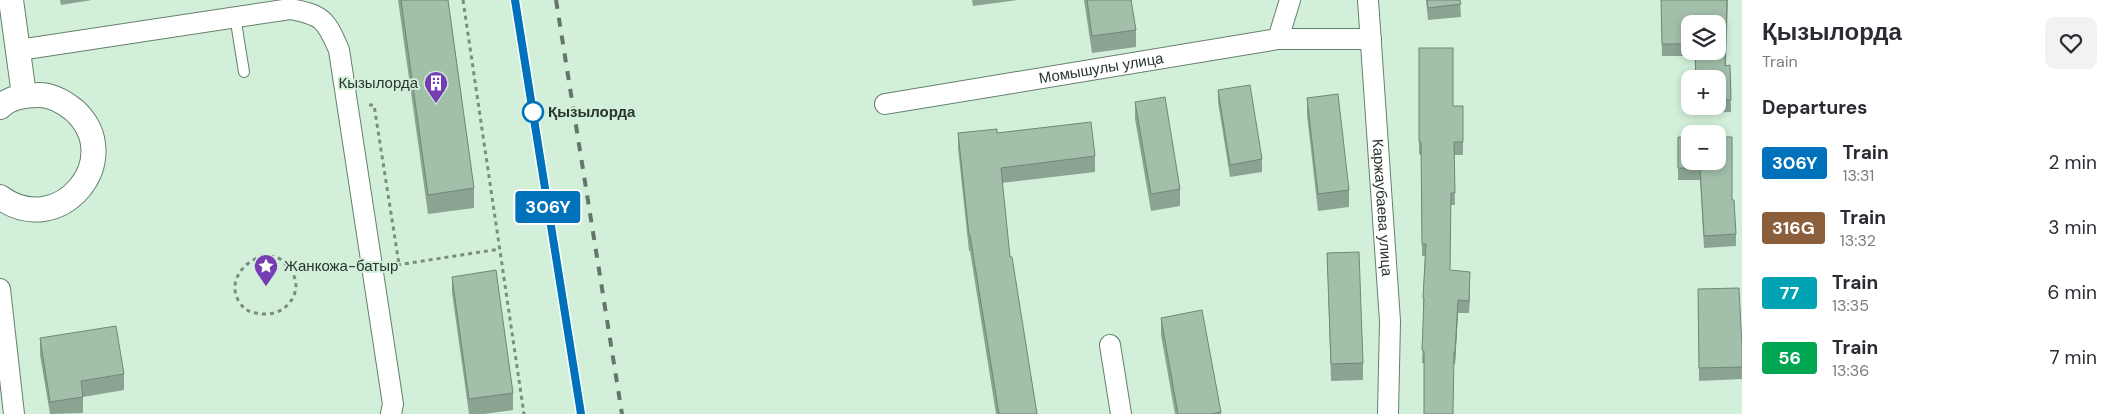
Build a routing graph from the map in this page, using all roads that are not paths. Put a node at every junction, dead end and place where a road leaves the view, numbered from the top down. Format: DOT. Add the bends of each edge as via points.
graph roads {
  1 [pos="11,0"];
  2 [pos="1290,0"];
  3 [pos="1368,0"];
  4 [pos="235,16"];
  5 [pos="1278,39"];
  6 [pos="1371,39"];
  7 [pos="19,50"];
  8 [pos="244,72"];
  9 [pos="24,95"];
  10 [pos="885,104"];
  11 [pos="0,107"];
  12 [pos="0,197"];
  13 [pos="0,289"];
  14 [pos="1110,345"];
  15 [pos="6,387"];
  16 [pos="14,414"];
  17 [pos="391,414"];
  18 [pos="1121,414"];
  19 [pos="1388,414"];
  1 -- 7 [label="street"];
  2 -- 5 [label="street"];
  3 -- 6 [label="street, Каржаубаева улица"];
  4 -- 7 [label="street"];
  4 -- 8 [label="lane"];
  4 -- 17 [label="street" via="290,9 312,13 328,25 339,50 377,288 393,404"];
  5 -- 6 [label="street, Момышулы улица"];
  5 -- 10 [label="street, Момышулы улица"];
  6 -- 19 [label="street, Каржаубаева улица" via="1390,320"];
  7 -- 9 [label="street"];
  9 -- 11 [label="street"];
  9 -- 12 [label="street" via="46,95 66,103 82,118 92,138 93,160 86,180 72,197 53,207 32,210 10,204"];
  13 -- 15 [label="street"];
  14 -- 18 [label="street"];
  15 -- 16 [label="street"];
}
